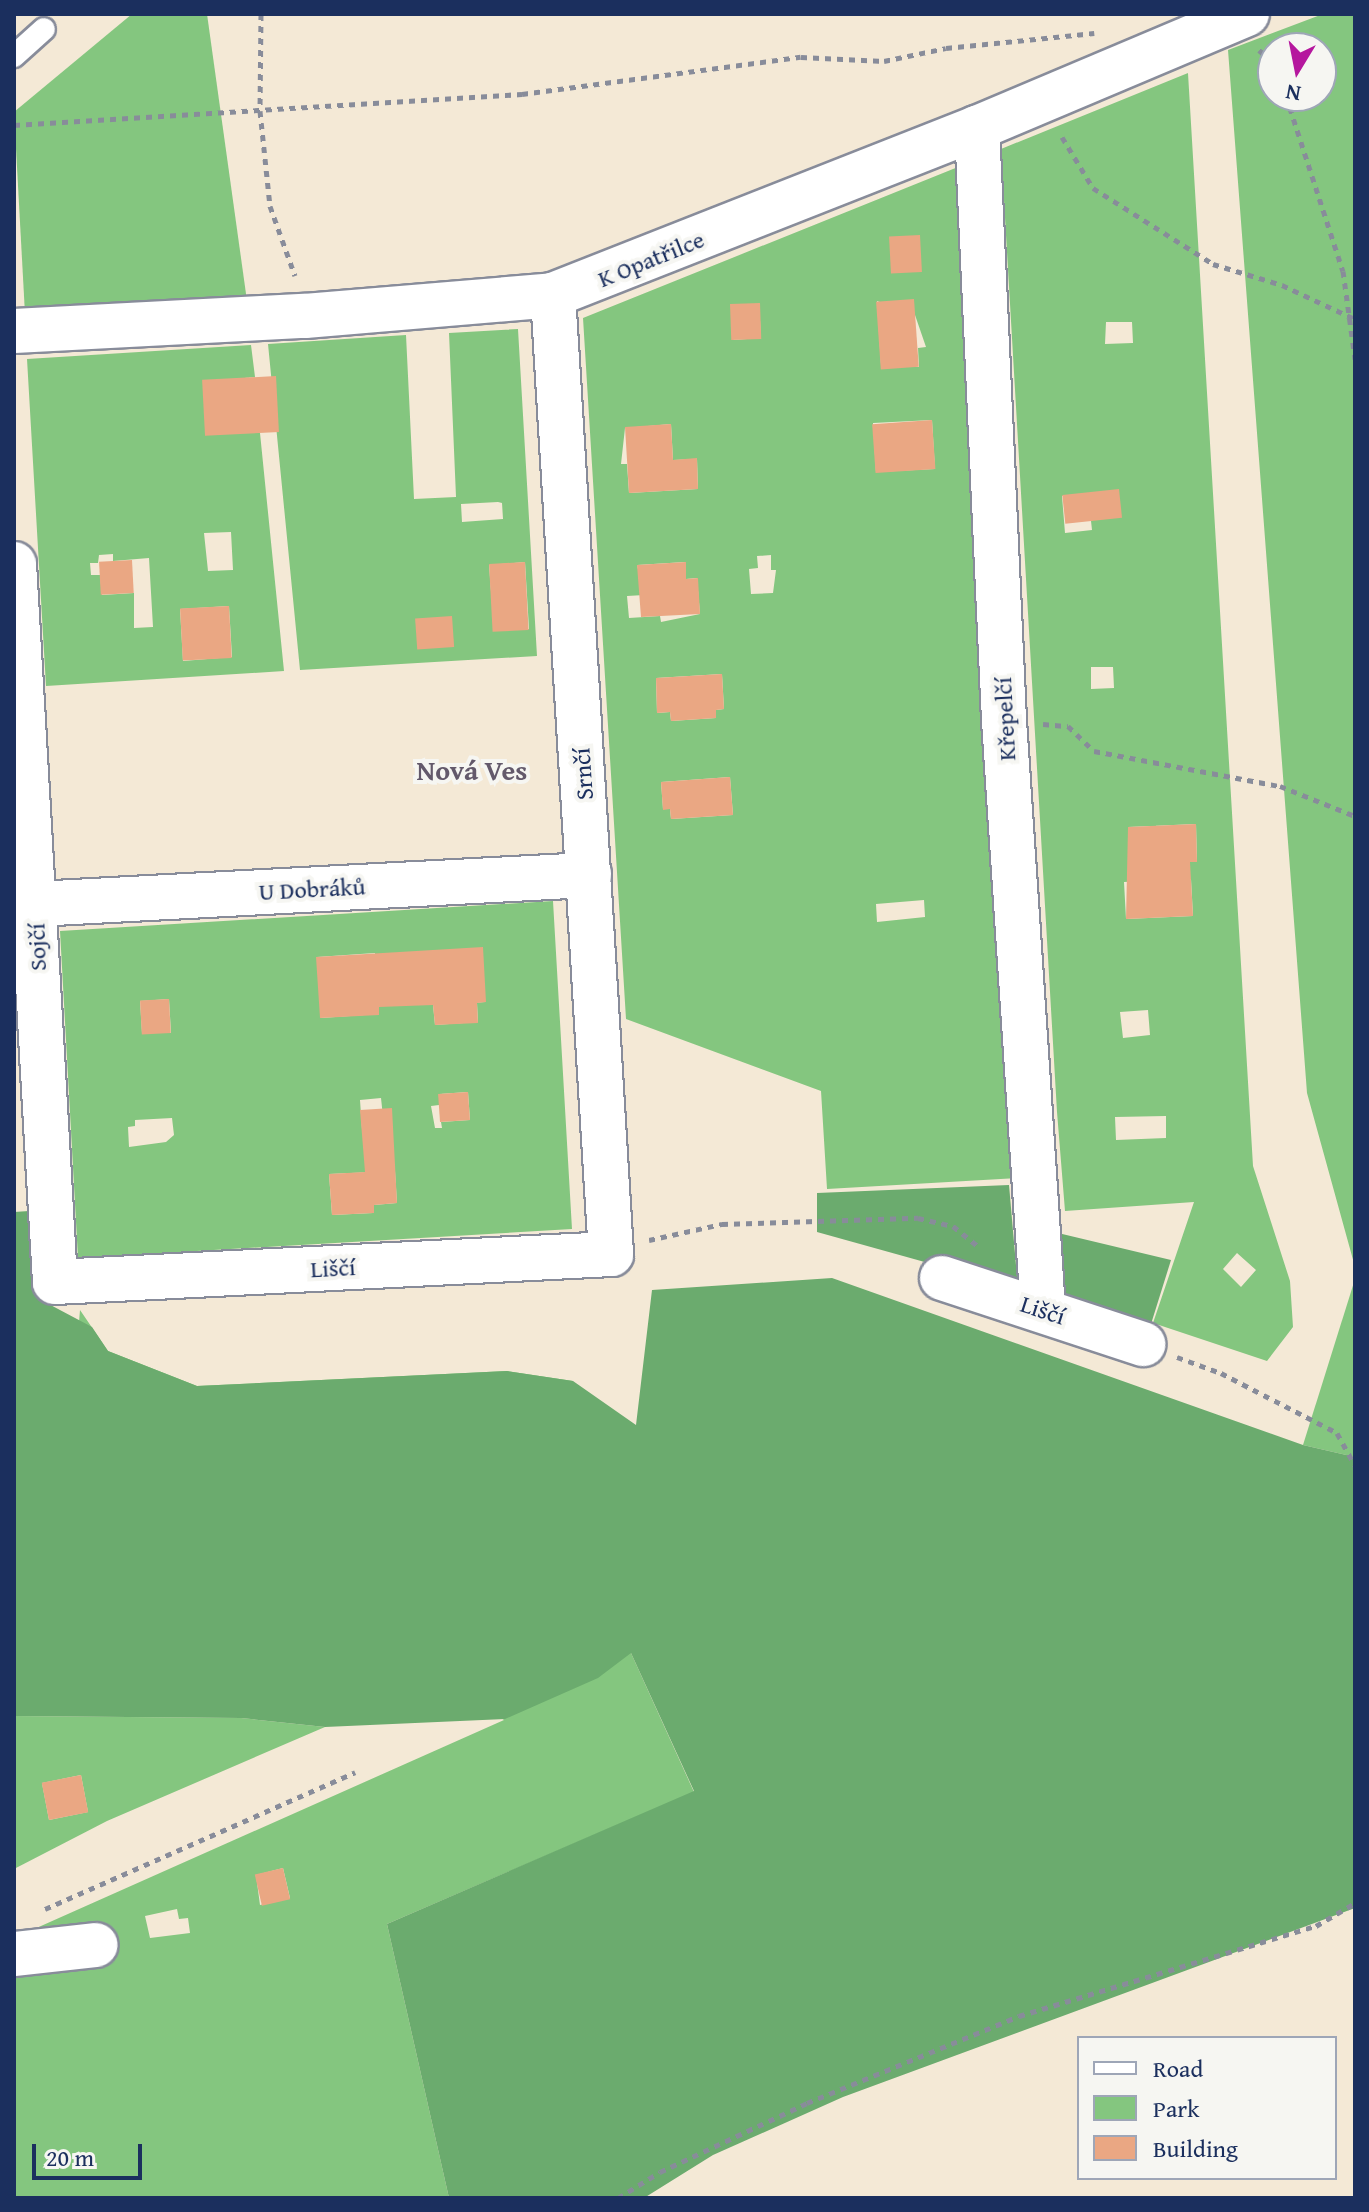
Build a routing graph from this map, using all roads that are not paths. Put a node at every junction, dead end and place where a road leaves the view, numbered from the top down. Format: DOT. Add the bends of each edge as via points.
graph roads {
  1 [pos="44,29"];
  2 [pos="1253,32"];
  3 [pos="14,56"];
  4 [pos="977,128"];
  5 [pos="553,295"];
  6 [pos="14,331"];
  7 [pos="14,564"];
  8 [pos="21,809"];
  9 [pos="589,875"];
  10 [pos="35,904"];
  11 [pos="30,1189"];
  12 [pos="611,1254"];
  13 [pos="942,1278"];
  14 [pos="55,1282"];
  15 [pos="1033,1306"];
  16 [pos="1143,1344"];
  17 [pos="96,1945"];
  18 [pos="14,1954"];
  1 -- 3 [label="lane"];
  2 -- 4 [label="street, K Opatřilce" via="1039,100"];
  4 -- 5 [label="street, K Opatřilce"];
  4 -- 15 [label="street, Křepelčí"];
  5 -- 6 [label="street, K Opatřilce" via="305,316"];
  5 -- 9 [label="street, Srnčí"];
  7 -- 8 [label="street, Sojčí"];
  8 -- 10 [label="street, Sojčí"];
  9 -- 10 [label="street, U Dobráků"];
  9 -- 12 [label="street, Srnčí"];
  10 -- 11 [label="street, Sojčí"];
  11 -- 14 [label="street, Sojčí"];
  12 -- 14 [label="street, Liščí"];
  13 -- 15 [label="street, Liščí"];
  15 -- 16 [label="street, Liščí"];
  17 -- 18 [label="street"];
}
